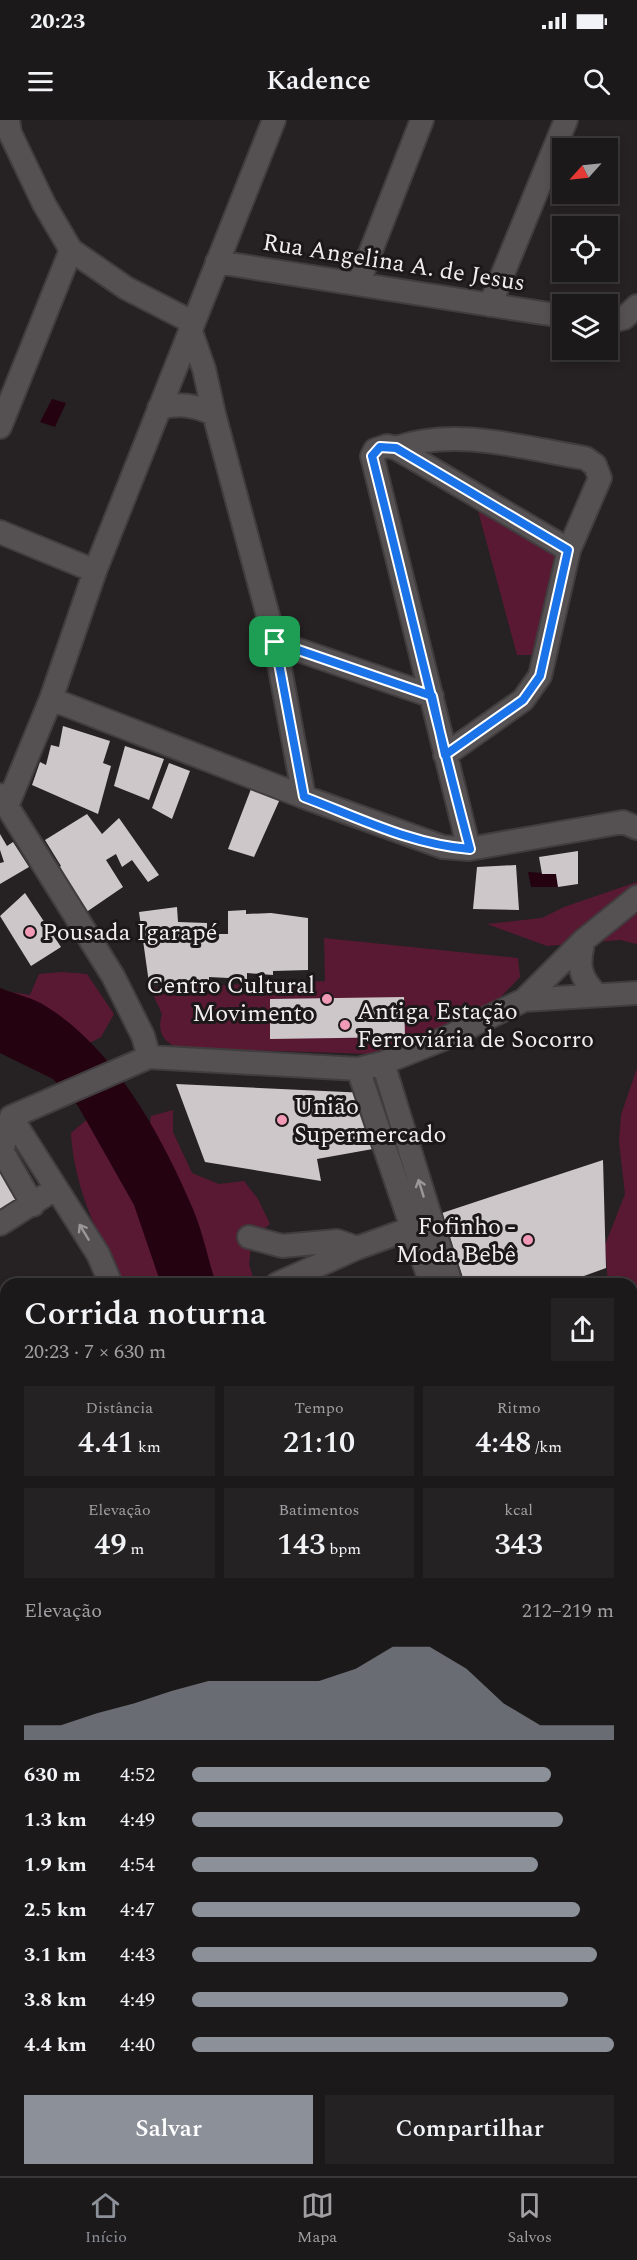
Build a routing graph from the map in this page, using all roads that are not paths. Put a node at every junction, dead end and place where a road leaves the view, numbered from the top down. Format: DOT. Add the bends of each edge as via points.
graph roads {
  1 [pos="8,120"];
  2 [pos="274,120"];
  3 [pos="422,120"];
  4 [pos="566,120"];
  5 [pos="71,250"];
  6 [pos="217,262"];
  7 [pos="358,284"];
  8 [pos="490,305"];
  9 [pos="637,306"];
  10 [pos="552,314"];
  11 [pos="618,320"];
  12 [pos="191,326"];
  13 [pos="159,408"];
  14 [pos="214,414"];
  15 [pos="0,427"];
  16 [pos="396,448"];
  17 [pos="0,532"];
  18 [pos="568,550"];
  19 [pos="95,571"];
  20 [pos="275,642"];
  21 [pos="432,696"];
  22 [pos="51,699"];
  23 [pos="445,755"];
  24 [pos="304,797"];
  25 [pos="4,801"];
  26 [pos="637,828"];
  27 [pos="470,849"];
  28 [pos="637,897"];
  29 [pos="584,940"];
  30 [pos="637,993"];
  31 [pos="596,994"];
  32 [pos="524,1000"];
  33 [pos="140,1060"];
  34 [pos="383,1063"];
  35 [pos="358,1070"];
  36 [pos="6,1116"];
  37 [pos="401,1159"];
  38 [pos="56,1185"];
  39 [pos="33,1205"];
  40 [pos="0,1224"];
  41 [pos="421,1224"];
  42 [pos="249,1237"];
  43 [pos="357,1248"];
  44 [pos="108,1278"];
  45 [pos="290,1278"];
  46 [pos="430,1278"];
  47 [pos="448,1278"];
  1 -- 5 [label="street" via="10,133 44,204"];
  2 -- 6 [label="street"];
  3 -- 7 [label="street"];
  4 -- 8 [label="street"];
  5 -- 12 [label="street"];
  5 -- 15 [label="street"];
  6 -- 7 [label="street, Rua Angelina A. de Jesus"];
  6 -- 12 [label="street"];
  7 -- 8 [label="street, Rua Angelina A. de Jesus"];
  8 -- 10 [label="street, Rua Angelina A. de Jesus"];
  9 -- 11 [label="street"];
  12 -- 13 [label="street"];
  12 -- 14 [label="street"];
  13 -- 14 [label="street" via="188,404"];
  13 -- 19 [label="street"];
  14 -- 20 [label="street"];
  16 -- 18 [label="street"];
  16 -- 18 [label="street" via="439,437 464,438 585,458 595,465 600,478"];
  16 -- 21 [label="street" via="380,447 372,456"];
  17 -- 19 [label="street"];
  18 -- 23 [label="street" via="540,676 523,700"];
  19 -- 22 [label="street"];
  20 -- 21 [label="street"];
  20 -- 24 [label="street"];
  21 -- 23 [label="street"];
  22 -- 24 [label="street"];
  22 -- 25 [label="street"];
  23 -- 27 [label="street"];
  24 -- 27 [label="street" via="412,838 443,847"];
  25 -- 33 [label="street" via="113,976 143,1036"];
  26 -- 27 [label="street" via="622,822"];
  28 -- 29 [label="street"];
  29 -- 31 [label="street" via="579,969"];
  29 -- 32 [label="street"];
  30 -- 31 [label="street"];
  31 -- 32 [label="street"];
  32 -- 34 [label="street"];
  33 -- 35 [label="street"];
  33 -- 36 [label="street"];
  34 -- 35 [label="street"];
  34 -- 37 [label="street"];
  35 -- 37 [label="street"];
  36 -- 38 [label="street"];
  36 -- 39 [label="street" via="2,1150"];
  37 -- 41 [label="street"];
  38 -- 39 [label="street"];
  44 -- 38 [label="street, one-way"];
  39 -- 40 [label="street"];
  41 -- 43 [label="street"];
  41 -- 46 [label="street"];
  41 -- 47 [label="street"];
  42 -- 43 [label="street" via="282,1246 337,1241"];
  43 -- 45 [label="street"];
}
